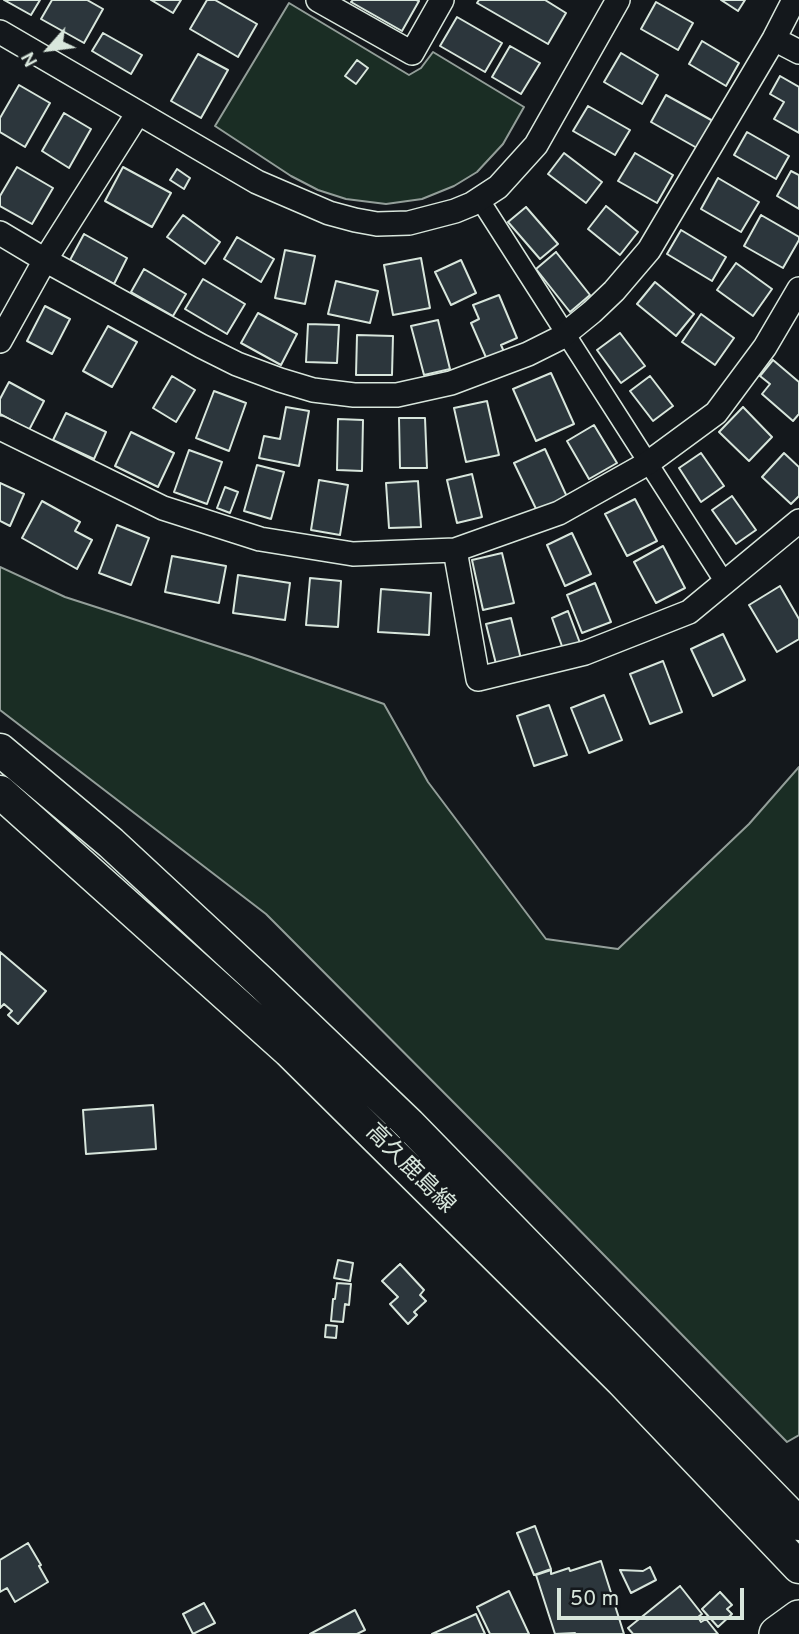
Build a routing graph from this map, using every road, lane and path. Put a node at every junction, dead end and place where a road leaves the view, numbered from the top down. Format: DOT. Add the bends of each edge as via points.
graph roads {
  1 [pos="318,0"];
  2 [pos="442,0"];
  3 [pos="618,0"];
  4 [pos="794,0"];
  5 [pos="0,32"];
  6 [pos="774,39"];
  7 [pos="799,52"];
  8 [pos="138,113"];
  9 [pos="480,200"];
  10 [pos="0,233"];
  11 [pos="46,260"];
  12 [pos="799,289"];
  13 [pos="565,333"];
  14 [pos="0,341"];
  15 [pos="0,428"];
  16 [pos="648,463"];
  17 [pos="799,521"];
  18 [pos="455,550"];
  19 [pos="725,583"];
  20 [pos="0,750"];
  21 [pos="0,792"];
  22 [pos="799,1524"];
  23 [pos="799,1567"];
  24 [pos="799,1618"];
  25 [pos="777,1634"];
  1 -- 2 [label="street" via="412,53"];
  3 -- 9 [label="street" via="536,145"];
  4 -- 6 [label="street"];
  5 -- 8 [label="street"];
  6 -- 7 [label="street"];
  6 -- 13 [label="street" via="649,250 592,313"];
  8 -- 9 [label="street" via="257,182 355,220 409,223"];
  8 -- 11 [label="street"];
  9 -- 13 [label="street"];
  10 -- 11 [label="street"];
  11 -- 13 [label="street" via="237,364 313,390 397,395 451,383 528,354"];
  11 -- 14 [label="street"];
  12 -- 16 [label="street" via="765,348 716,413"];
  13 -- 16 [label="street"];
  15 -- 18 [label="street" via="163,508 260,539 353,554"];
  16 -- 18 [label="street" via="559,513"];
  16 -- 19 [label="street"];
  17 -- 19 [label="street"];
  18 -- 19 [label="street" via="478,679 611,643 689,612"];
  20 -- 22 [label="main road, 高久鹿島線" via="111,843 399,1114"];
  21 -- 23 [label="main road, 高久鹿島線" via="289,1051 622,1381"];
  24 -- 25 [label="main road"];
}
